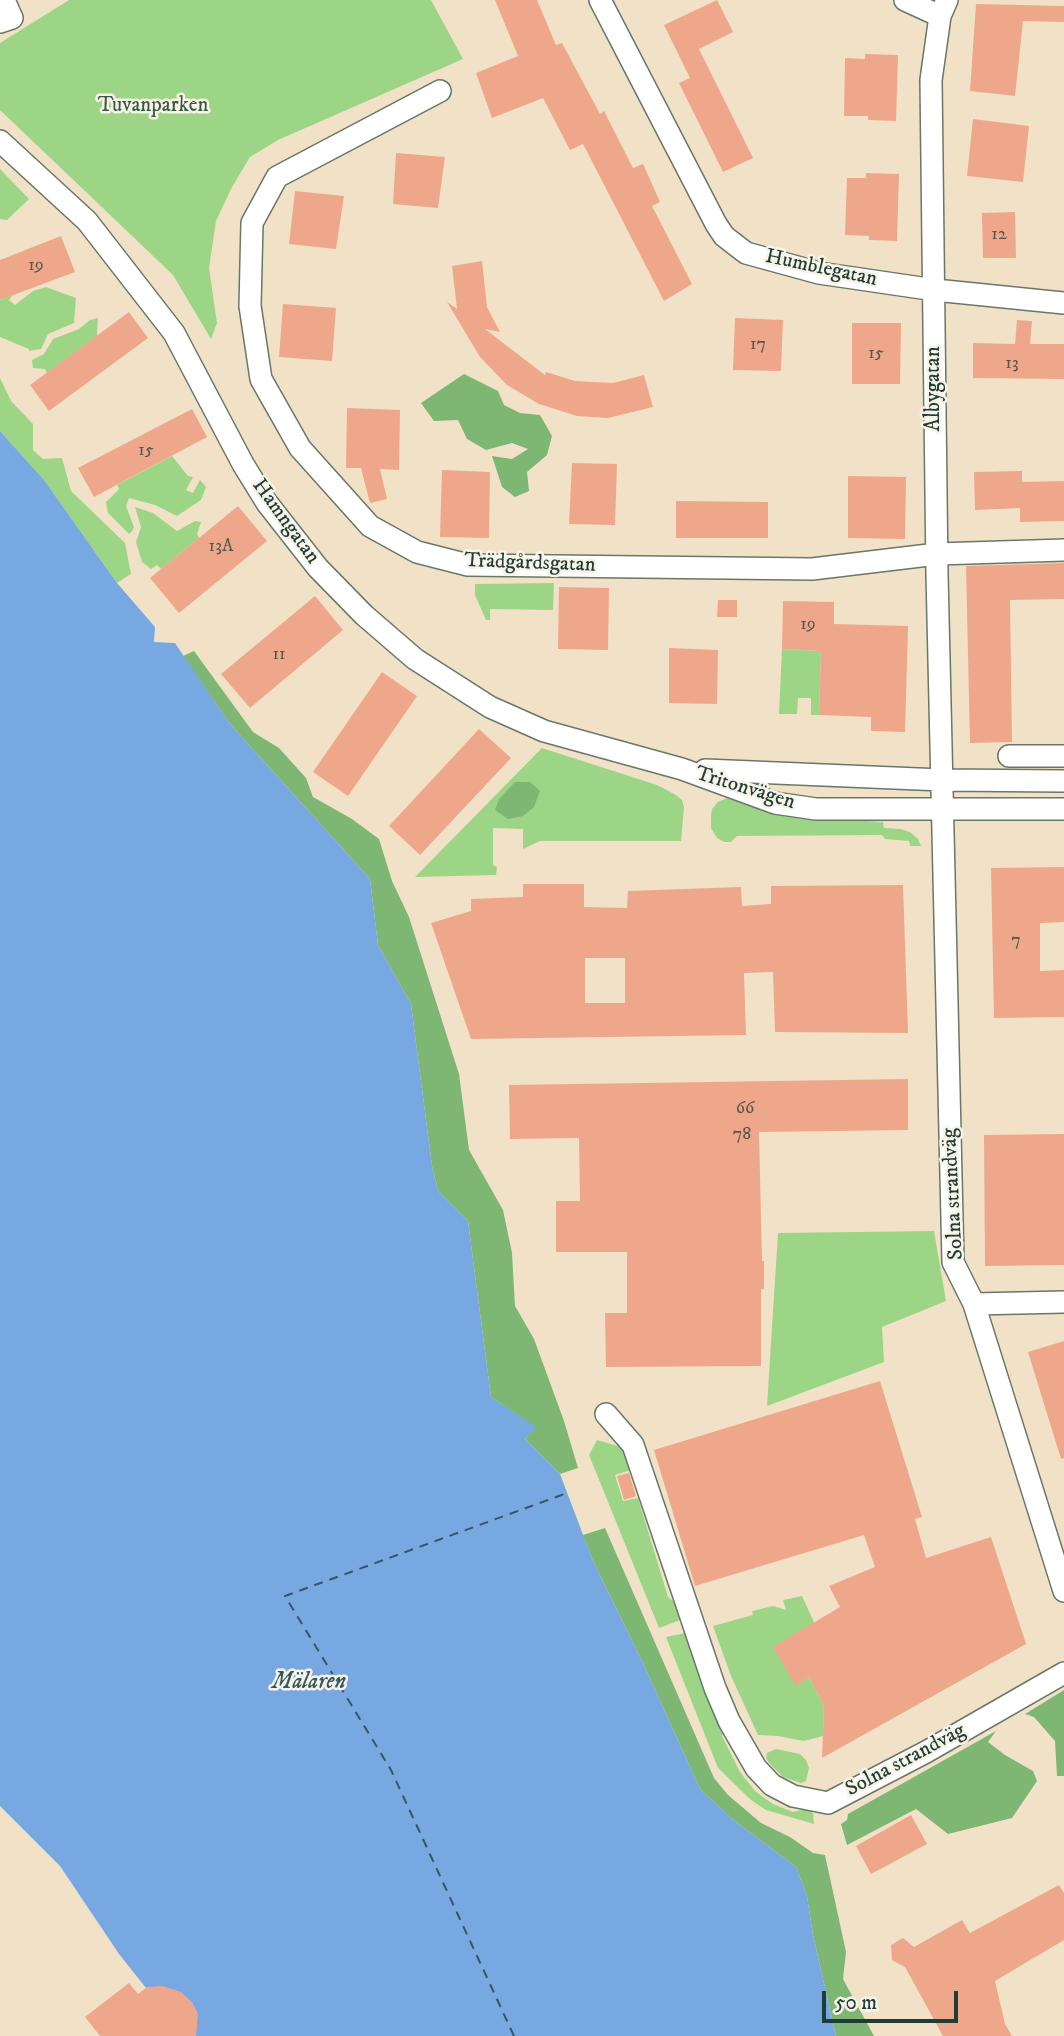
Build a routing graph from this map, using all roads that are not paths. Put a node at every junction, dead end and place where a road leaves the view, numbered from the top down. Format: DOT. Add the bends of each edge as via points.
graph roads {
  1 [pos="4,0"];
  2 [pos="600,0"];
  3 [pos="905,0"];
  4 [pos="944,8"];
  5 [pos="0,22"];
  6 [pos="440,91"];
  7 [pos="0,141"];
  8 [pos="935,290"];
  9 [pos="1064,303"];
  10 [pos="1064,550"];
  11 [pos="937,554"];
  12 [pos="1009,756"];
  13 [pos="1064,756"];
  14 [pos="682,769"];
  15 [pos="942,780"];
  16 [pos="1064,780"];
  17 [pos="1064,809"];
  18 [pos="943,810"];
  19 [pos="1064,1302"];
  20 [pos="974,1304"];
  21 [pos="606,1414"];
  22 [pos="1064,1591"];
  23 [pos="1064,1673"];
  1 -- 5 [label="street" via="12,18"];
  2 -- 8 [label="street, Humblegatan" via="716,224 732,243 746,253 819,273"];
  3 -- 4 [label="street"];
  4 -- 8 [label="street, Albygatan" via="932,80"];
  6 -- 11 [label="street, Trädgårdsgatan" via="277,177 252,223 250,306 261,379 300,447 370,526 417,552 468,565 812,569"];
  7 -- 14 [label="street, Hamngatan" via="88,221 174,333 267,503 318,568 364,615 415,659 490,707 544,731"];
  8 -- 9 [label="street, Humblegatan"];
  8 -- 11 [label="street, Albygatan"];
  10 -- 11 [label="street, Trädgårdsgatan"];
  11 -- 15 [label="street, Albygatan"];
  12 -- 13 [label="street"];
  14 -- 15 [label="street, Tritonvägen"];
  14 -- 18 [label="street, Tritonvägen" via="775,803 806,808"];
  15 -- 16 [label="street, Tritonvägen"];
  15 -- 18 [label="street, Solna strandväg"];
  17 -- 18 [label="street, Tritonvägen"];
  18 -- 20 [label="street, Solna strandväg" via="953,1262"];
  19 -- 20 [label="street"];
  20 -- 22 [label="street, Solna strandväg"];
  21 -- 23 [label="street, Solna strandväg" via="633,1445 729,1721 756,1768 772,1785 793,1796 828,1803"];
}
